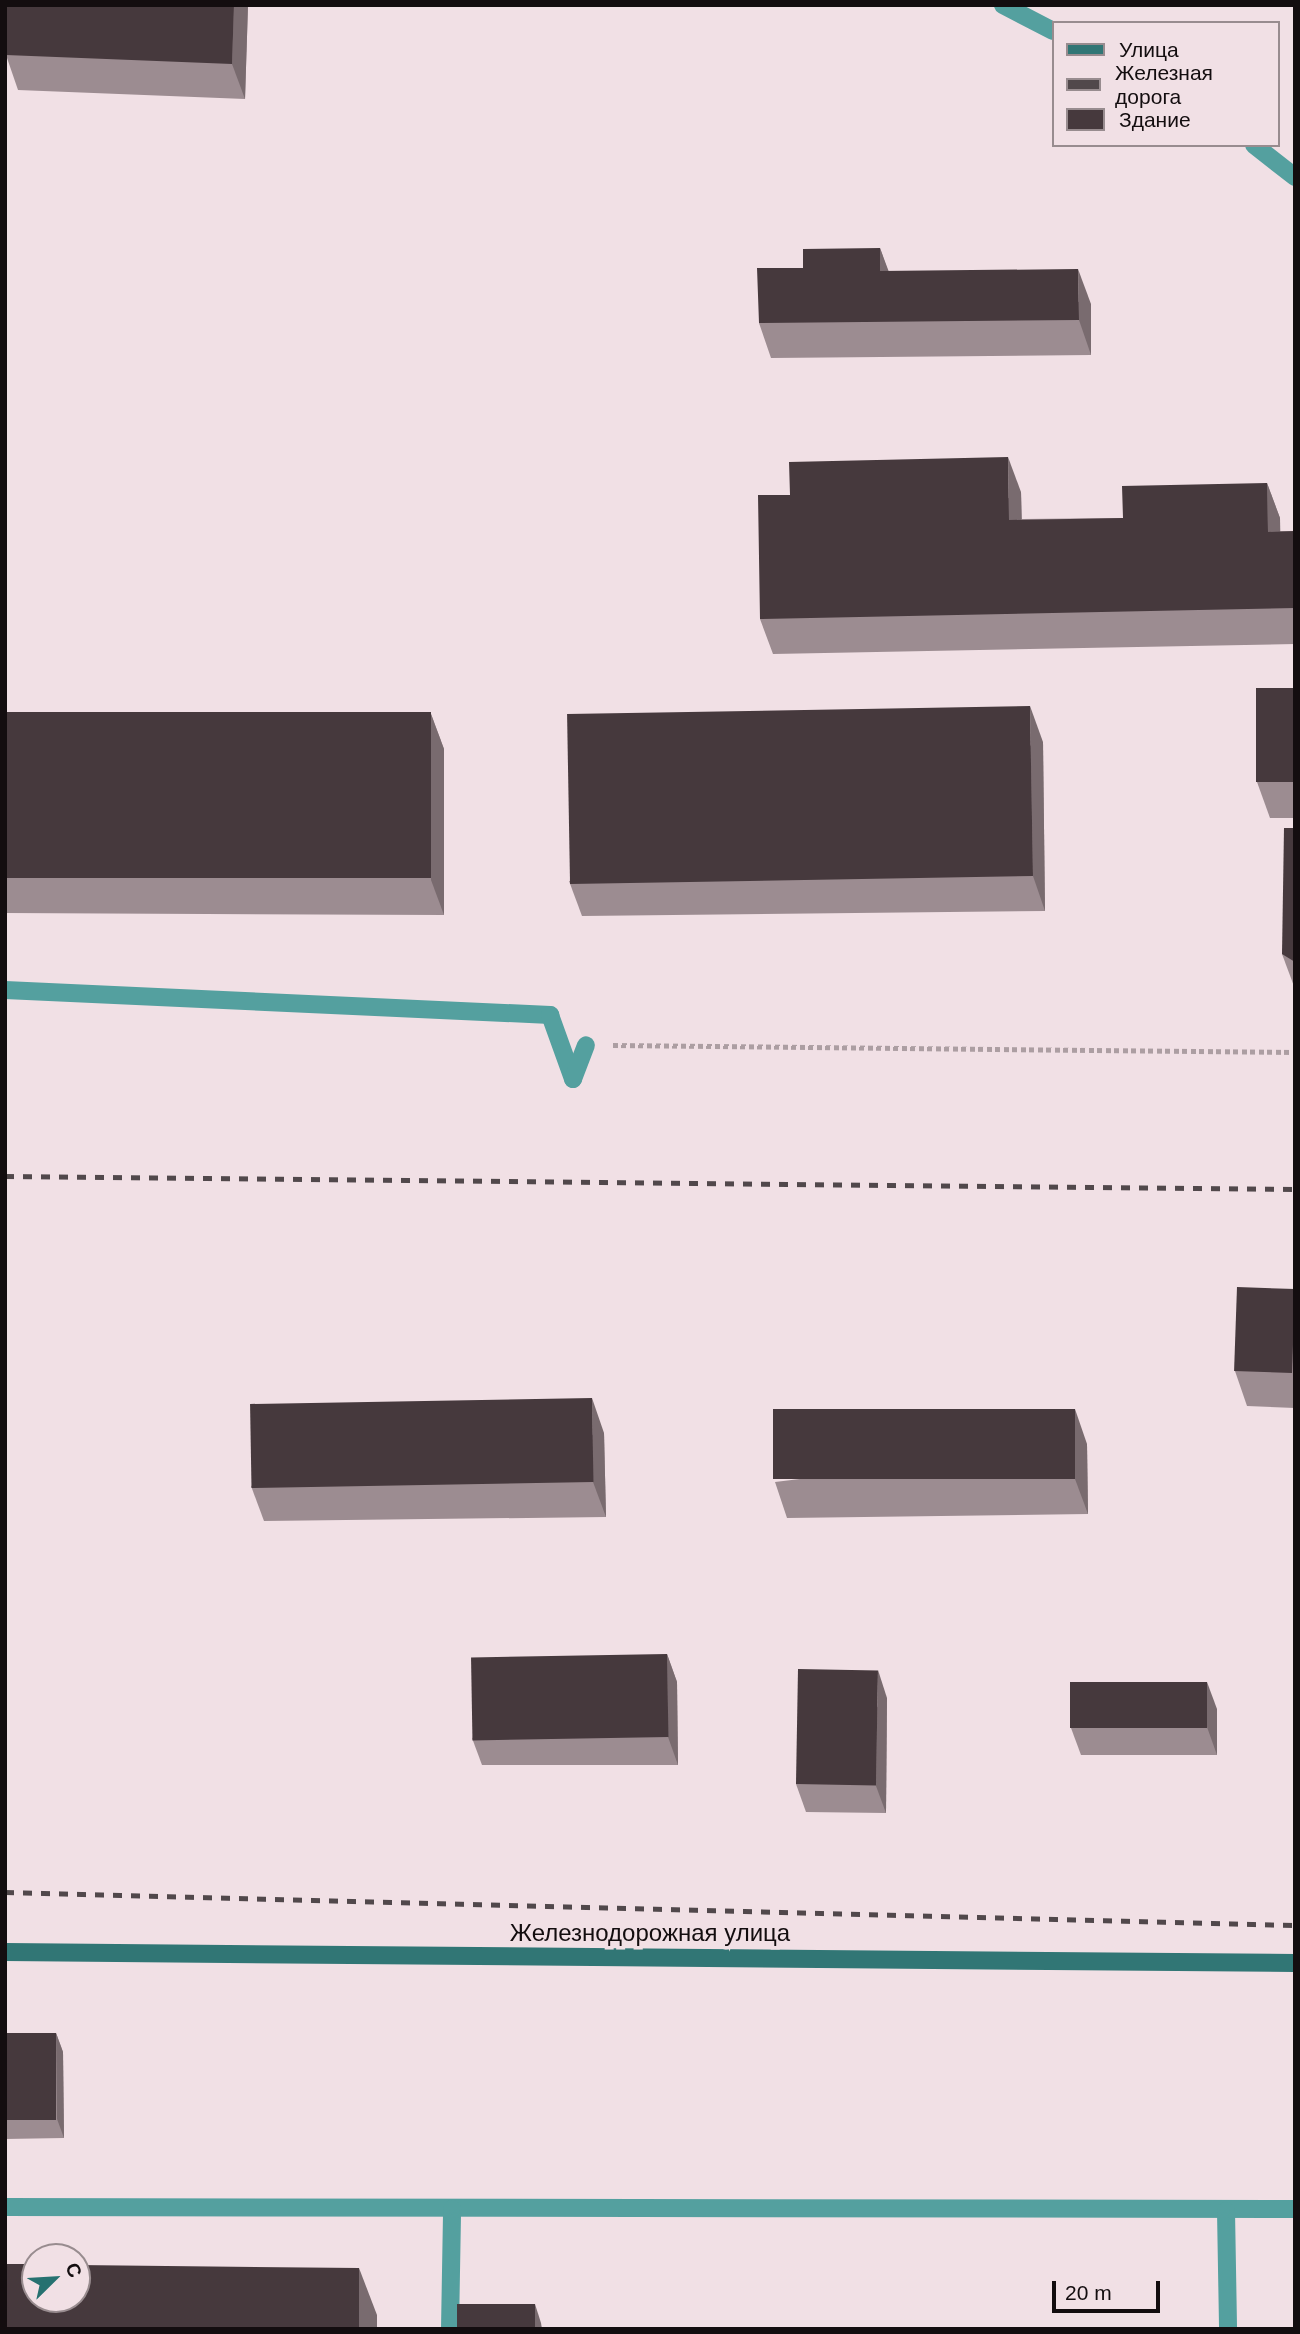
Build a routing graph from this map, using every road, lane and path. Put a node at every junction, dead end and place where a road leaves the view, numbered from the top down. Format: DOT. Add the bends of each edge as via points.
graph roads {
  1 [pos="1003,5"];
  2 [pos="1052,30"];
  3 [pos="1257,147"];
  4 [pos="1295,177"];
  5 [pos="5,990"];
  6 [pos="586,1045"];
  7 [pos="1295,1052"];
  8 [pos="5,1952"];
  9 [pos="1295,1963"];
  10 [pos="5,2207"];
  11 [pos="452,2209"];
  12 [pos="1295,2209"];
  13 [pos="1226,2211"];
  14 [pos="450,2329"];
  15 [pos="1228,2329"];
  1 -- 2 [label="lane"];
  3 -- 4 [label="lane"];
  5 -- 6 [label="lane" via="550,1015 573,1079"];
  6 -- 7 [label="path"];
  8 -- 9 [label="main road, Железнодорожная улица"];
  10 -- 11 [label="lane"];
  11 -- 13 [label="lane"];
  11 -- 14 [label="lane"];
  12 -- 13 [label="lane"];
  13 -- 15 [label="lane"];
}
